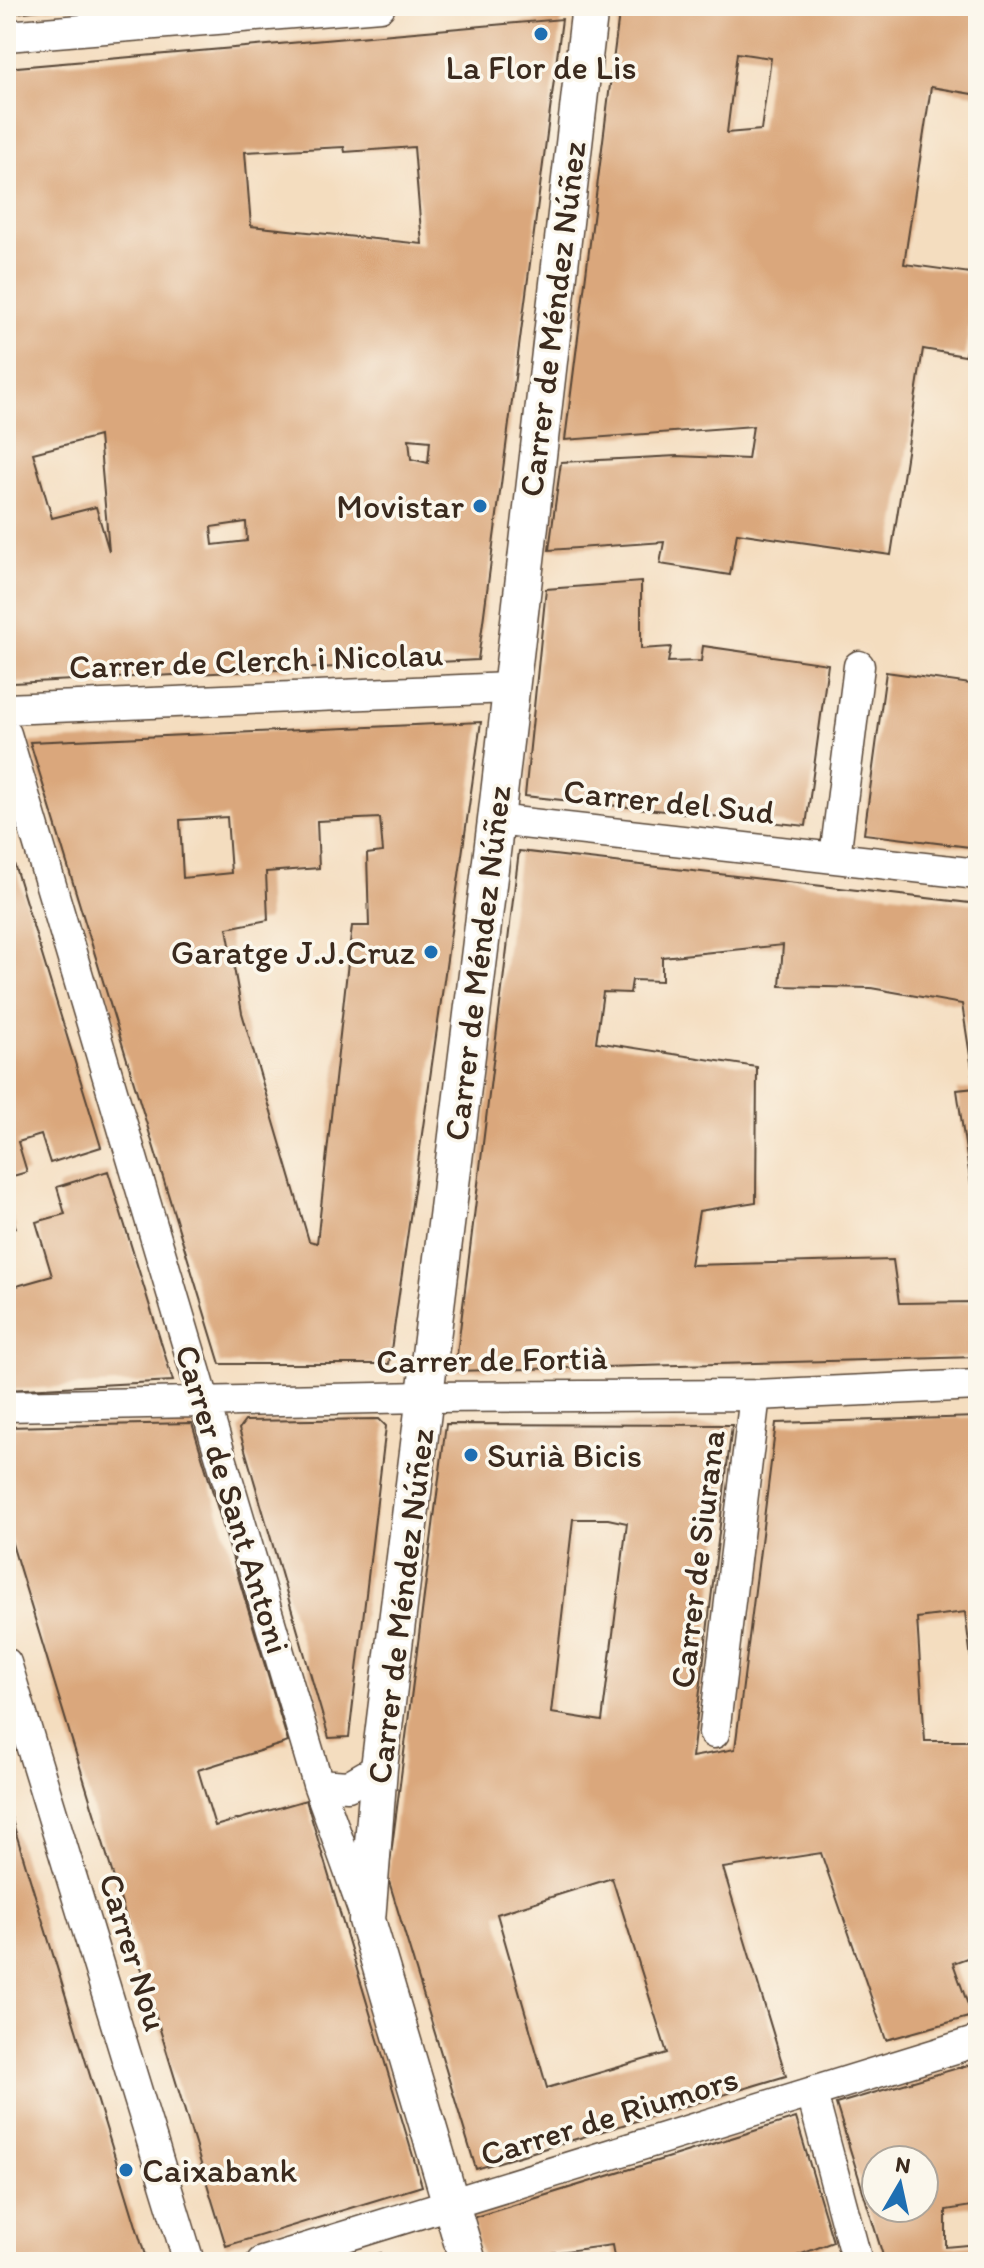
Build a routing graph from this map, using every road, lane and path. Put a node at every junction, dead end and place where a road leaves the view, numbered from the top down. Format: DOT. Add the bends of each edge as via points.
graph roads {
  1 [pos="380,6"];
  2 [pos="590,6"];
  3 [pos="111,16"];
  4 [pos="6,36"];
  5 [pos="859,666"];
  6 [pos="509,688"];
  7 [pos="6,709"];
  8 [pos="6,734"];
  9 [pos="496,820"];
  10 [pos="835,857"];
  11 [pos="978,874"];
  12 [pos="978,1385"];
  13 [pos="755,1395"];
  14 [pos="424,1397"];
  15 [pos="204,1403"];
  16 [pos="6,1406"];
  17 [pos="6,1663"];
  18 [pos="714,1733"];
  19 [pos="379,1768"];
  20 [pos="318,1784"];
  21 [pos="367,1920"];
  22 [pos="978,2041"];
  23 [pos="812,2094"];
  24 [pos="451,2204"];
  25 [pos="189,2262"];
  26 [pos="262,2262"];
  27 [pos="468,2262"];
  28 [pos="857,2262"];
  1 -- 3 [label="street"];
  2 -- 6 [label="street, Carrer de Méndez Núñez"];
  3 -- 4 [label="street"];
  5 -- 10 [label="street"];
  6 -- 7 [label="street, Carrer de Clerch i Nicolau"];
  6 -- 9 [label="street, Carrer de Méndez Núñez"];
  8 -- 15 [label="street, Carrer de Sant Antoni"];
  9 -- 10 [label="street, Carrer del Sud"];
  9 -- 14 [label="street, Carrer de Méndez Núñez"];
  10 -- 11 [label="street, Carrer del Sud"];
  12 -- 13 [label="street, Carrer de Fortià"];
  13 -- 14 [label="street, Carrer de Fortià"];
  13 -- 18 [label="street, Carrer de Siurana"];
  14 -- 15 [label="street, Carrer de Fortià"];
  14 -- 19 [label="street, Carrer de Méndez Núñez"];
  15 -- 16 [label="street, Carrer de Fortià"];
  15 -- 20 [label="street, Carrer de Sant Antoni"];
  17 -- 25 [label="street, Carrer Nou"];
  19 -- 20 [label="street" via="348,1786"];
  19 -- 21 [label="street, Carrer de Méndez Núñez"];
  20 -- 21 [label="street, Carrer de Sant Antoni"];
  21 -- 24 [label="street, Carrer de Sant Antoni"];
  22 -- 23 [label="street, Carrer de Riumors"];
  23 -- 24 [label="street, Carrer de Riumors"];
  23 -- 28 [label="street"];
  24 -- 26 [label="street, Carrer de Riumors"];
  24 -- 27 [label="street, Carrer de Sant Antoni"];
}
